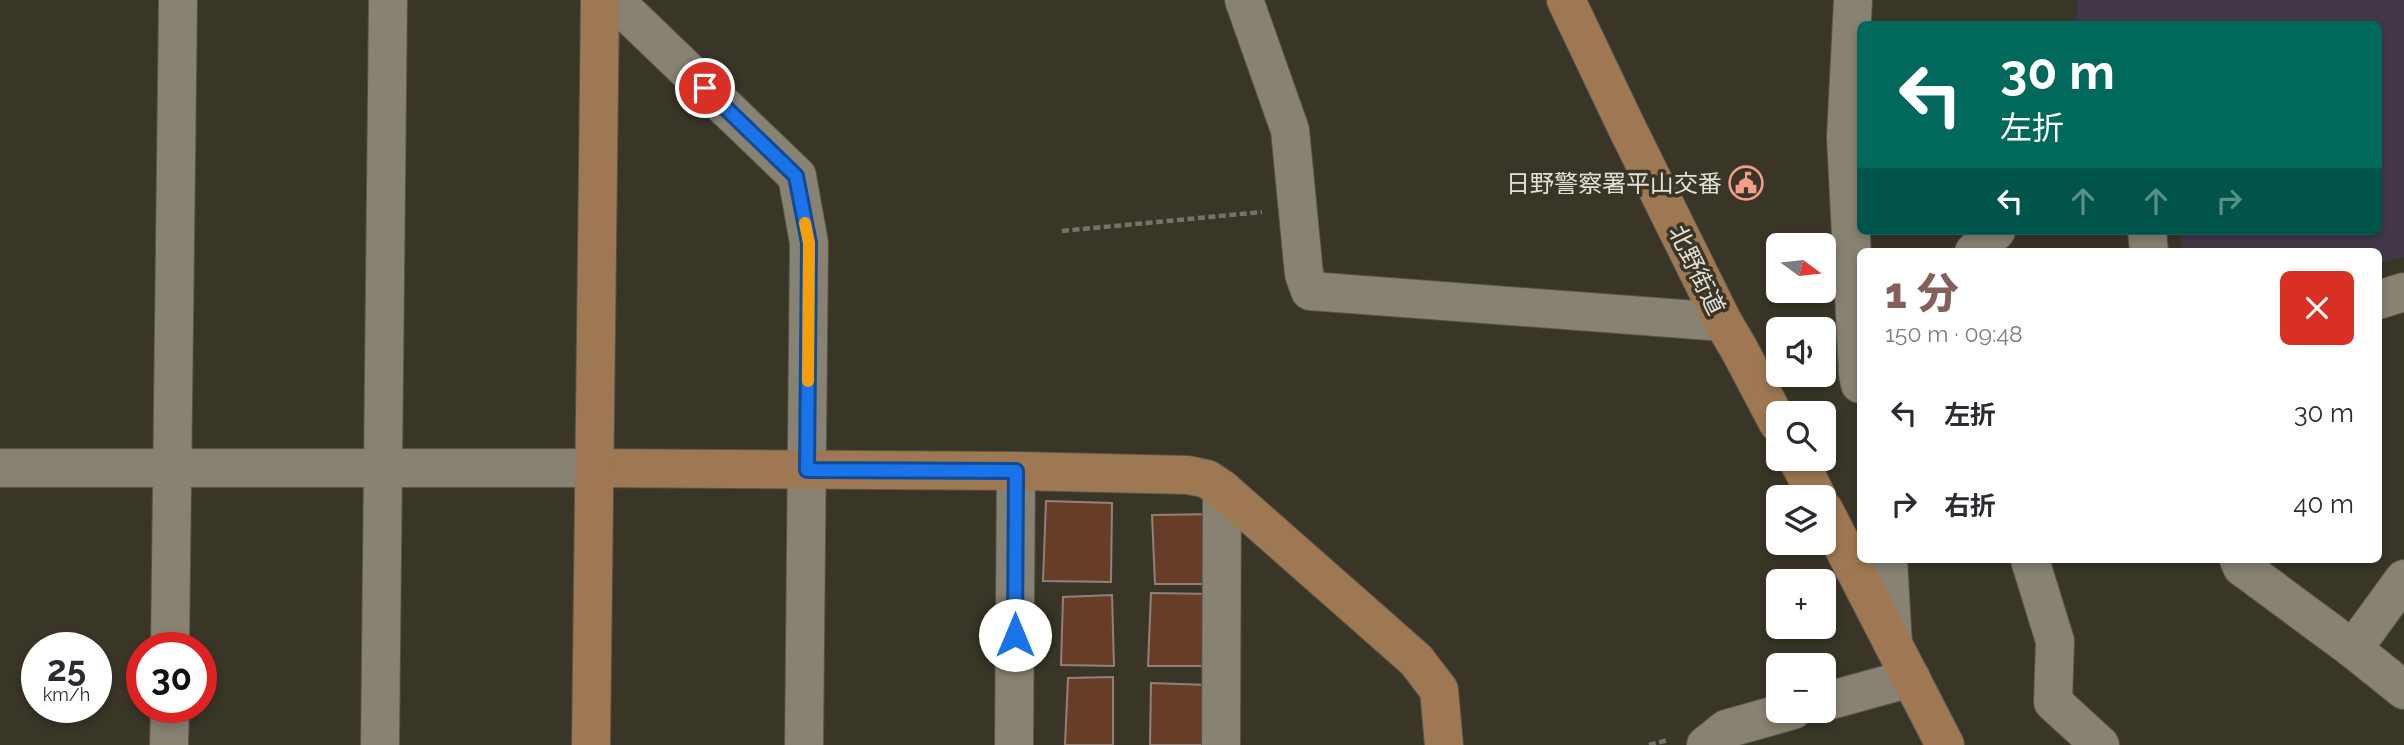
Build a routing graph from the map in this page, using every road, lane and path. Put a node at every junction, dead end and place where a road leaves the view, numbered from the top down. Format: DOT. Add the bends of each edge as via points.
graph roads {
  1 [pos="178,0"];
  2 [pos="388,0"];
  3 [pos="600,0"];
  4 [pos="614,0"];
  5 [pos="1244,0"];
  6 [pos="1566,0"];
  7 [pos="1853,0"];
  8 [pos="1297,209"];
  9 [pos="1062,231"];
  10 [pos="1992,235"];
  11 [pos="1978,248"];
  12 [pos="2404,292"];
  13 [pos="2382,299"];
  14 [pos="1723,322"];
  15 [pos="1857,354"];
  16 [pos="1766,401"];
  17 [pos="0,468"];
  18 [pos="172,468"];
  19 [pos="594,468"];
  20 [pos="383,469"];
  21 [pos="807,470"];
  22 [pos="1016,471"];
  23 [pos="1222,489"];
  24 [pos="1836,533"];
  25 [pos="1888,563"];
  26 [pos="2031,563"];
  27 [pos="2240,563"];
  28 [pos="2404,579"];
  29 [pos="170,632"];
  30 [pos="1893,644"];
  31 [pos="2353,649"];
  32 [pos="1910,678"];
  33 [pos="2404,690"];
  34 [pos="1836,699"];
  35 [pos="1766,718"];
  36 [pos="170,723"];
  37 [pos="169,745"];
  38 [pos="380,745"];
  39 [pos="591,745"];
  40 [pos="804,745"];
  41 [pos="1014,745"];
  42 [pos="1221,745"];
  43 [pos="1444,745"];
  44 [pos="1706,745"];
  45 [pos="1945,745"];
  46 [pos="2100,745"];
  1 -- 18 [label="street"];
  2 -- 20 [label="street"];
  3 -- 19 [label="street"];
  4 -- 21 [label="street" via="796,176 809,243"];
  5 -- 8 [label="street" via="1290,130"];
  6 -- 14 [label="street, 北野街道"];
  7 -- 15 [label="street" via="1846,137"];
  8 -- 9 [label="path"];
  8 -- 14 [label="street" via="1310,291"];
  10 -- 11 [label="street"];
  12 -- 13 [label="street"];
  14 -- 16 [label="street, 北野街道"];
  17 -- 18 [label="street"];
  18 -- 20 [label="street"];
  18 -- 29 [label="street"];
  19 -- 20 [label="street"];
  19 -- 21 [label="street"];
  19 -- 39 [label="street"];
  20 -- 38 [label="street"];
  21 -- 22 [label="street"];
  21 -- 40 [label="street"];
  22 -- 23 [label="street" via="1188,475 1207,479"];
  22 -- 41 [label="street"];
  23 -- 42 [label="street"];
  23 -- 43 [label="street" via="1416,660 1439,690"];
  24 -- 30 [label="street"];
  25 -- 30 [label="street"];
  26 -- 46 [label="street" via="2055,641 2053,702"];
  27 -- 31 [label="street"];
  28 -- 31 [label="street"];
  30 -- 32 [label="street"];
  31 -- 33 [label="street"];
  32 -- 34 [label="street"];
  32 -- 45 [label="street"];
  35 -- 44 [label="street" via="1726,729"];
  36 -- 37 [label="street"];
}
